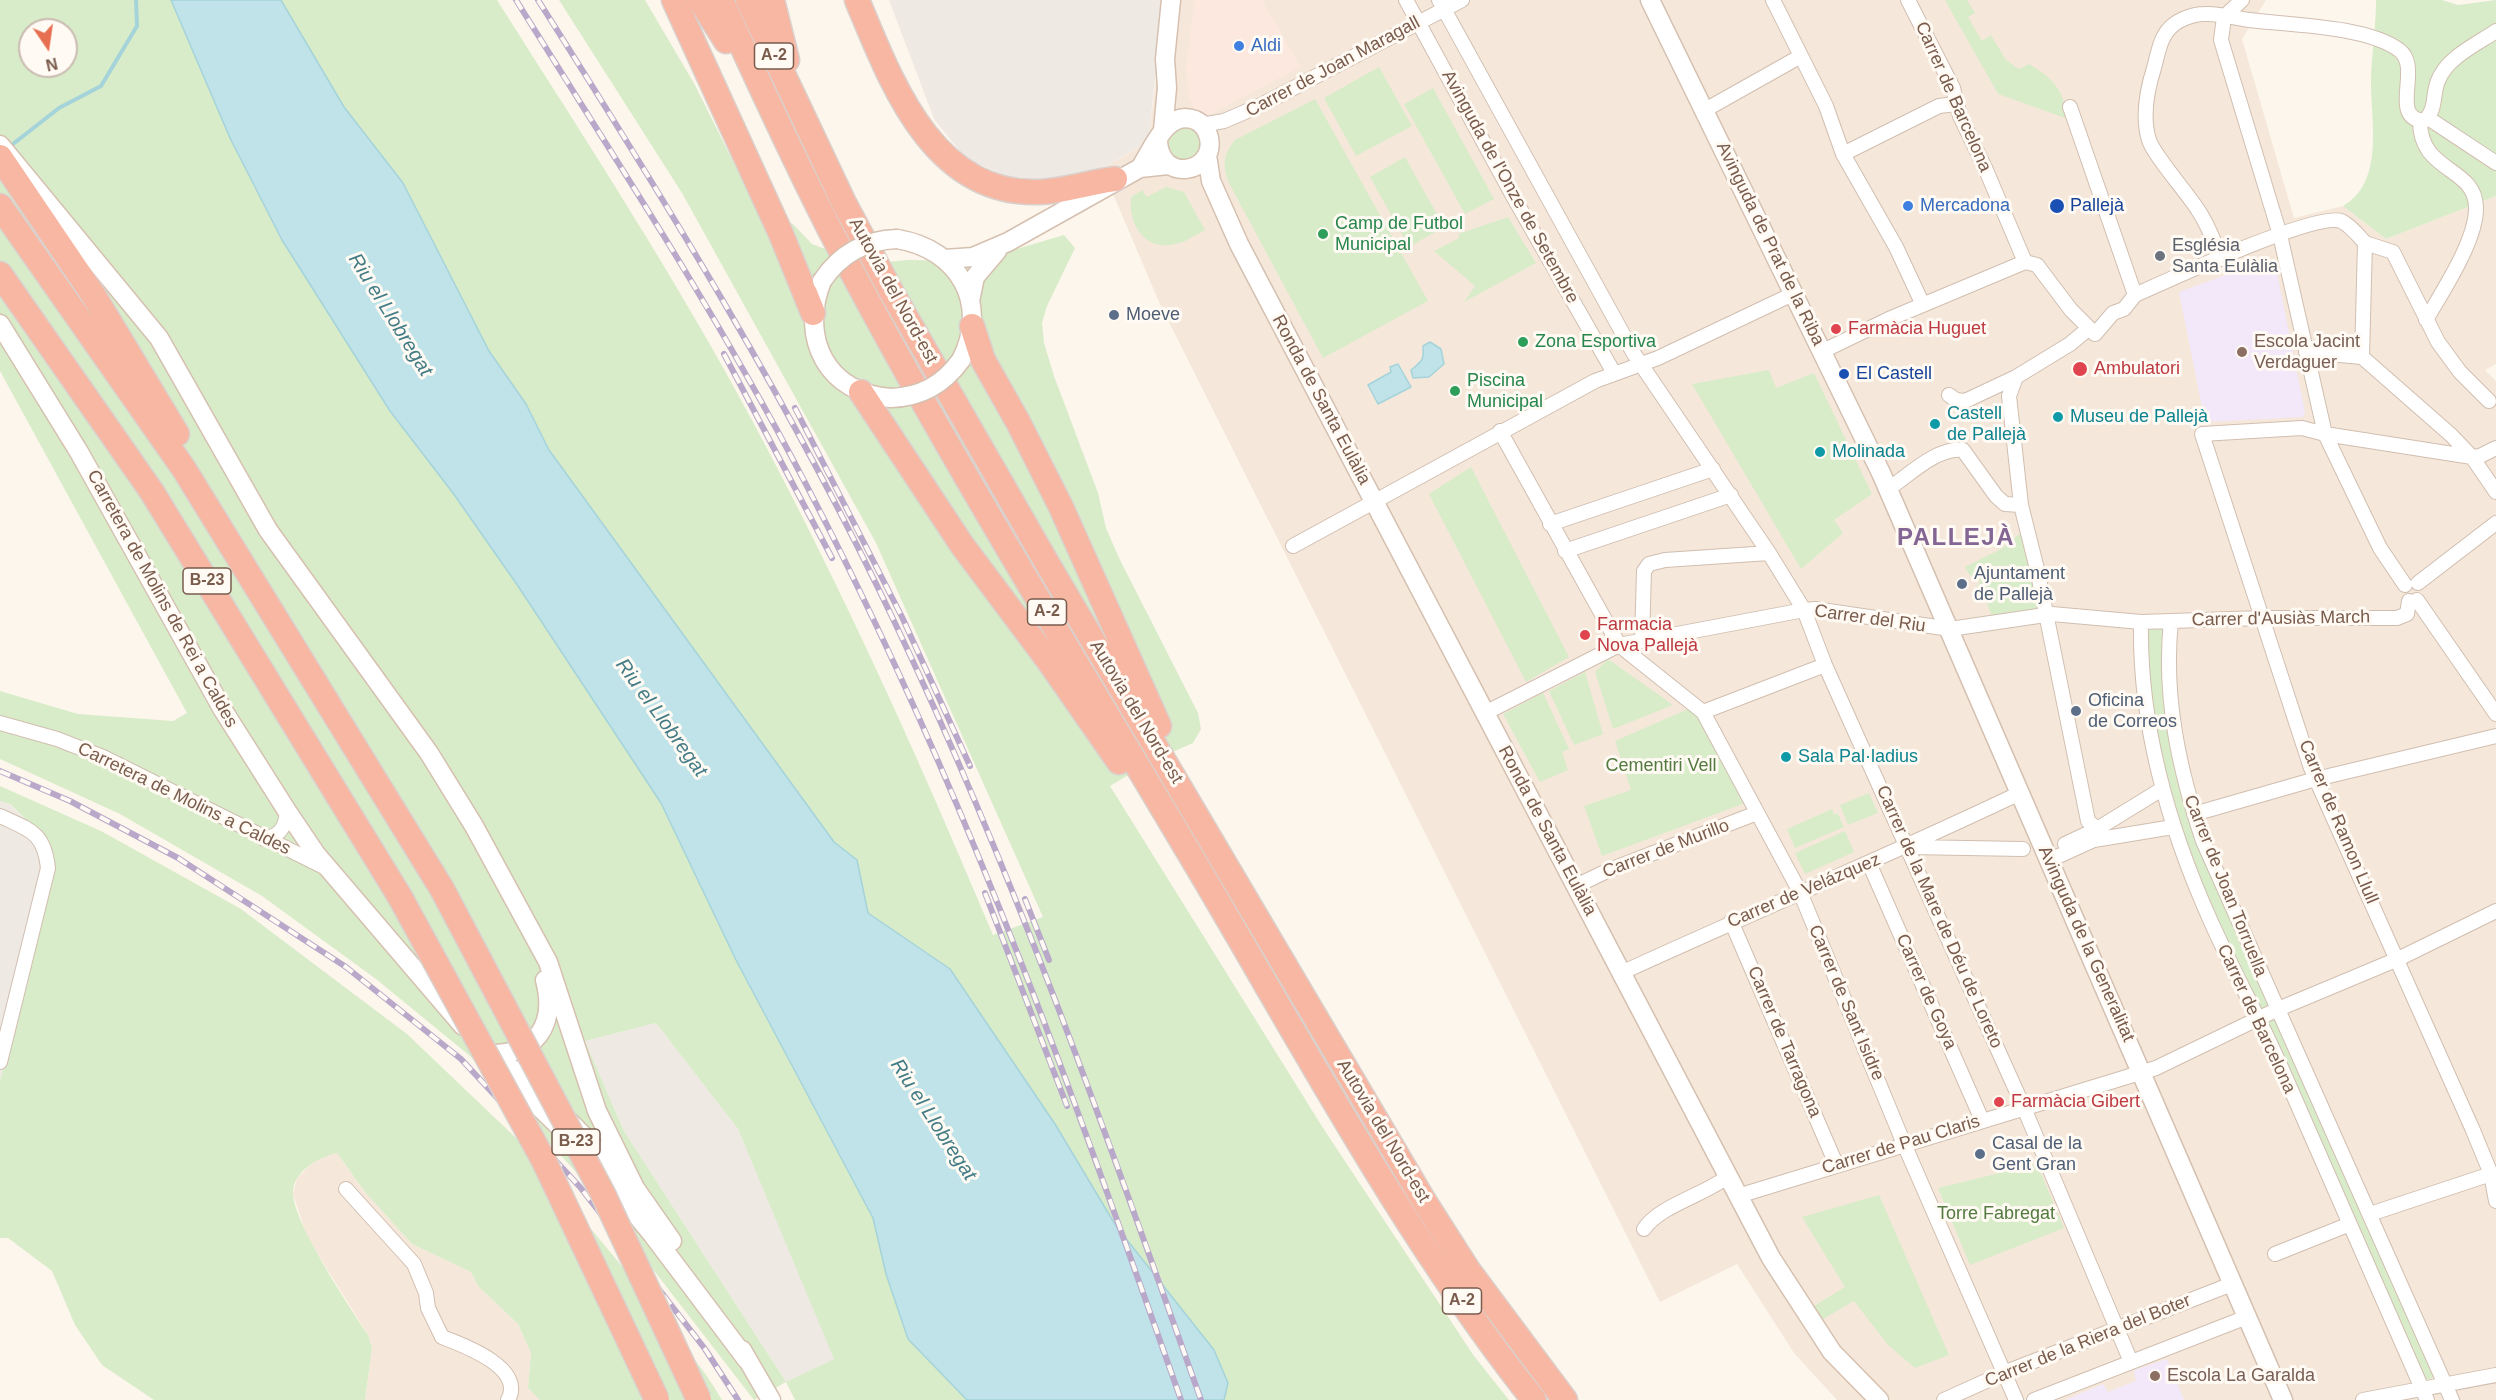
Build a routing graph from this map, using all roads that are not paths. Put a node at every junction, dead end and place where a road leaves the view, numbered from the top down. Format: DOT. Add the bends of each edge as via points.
graph roads {
  1 [pos="663,0"];
  2 [pos="674,0"];
  3 [pos="700,0"];
  4 [pos="721,0"];
  5 [pos="748,0"];
  6 [pos="772,0"];
  7 [pos="857,0"];
  8 [pos="866,0"];
  9 [pos="1171,0"];
  10 [pos="1406,0"];
  11 [pos="1462,0"];
  12 [pos="1650,0"];
  13 [pos="1773,0"];
  14 [pos="1908,0"];
  15 [pos="2242,0"];
  16 [pos="1442,4"];
  17 [pos="2224,17"];
  18 [pos="1418,22"];
  19 [pos="2496,31"];
  20 [pos="876,42"];
  21 [pos="1801,56"];
  22 [pos="702,66"];
  23 [pos="1167,87"];
  24 [pos="766,99"];
  25 [pos="1956,104"];
  26 [pos="2070,107"];
  27 [pos="1705,110"];
  28 [pos="800,112"];
  29 [pos="1236,117"];
  30 [pos="2424,119"];
  31 [pos="1194,122"];
  32 [pos="1161,136"];
  33 [pos="0,145"];
  34 [pos="1208,149"];
  35 [pos="1843,154"];
  36 [pos="0,157"];
  37 [pos="2496,163"];
  38 [pos="1174,167"];
  39 [pos="1140,168"];
  40 [pos="1115,179"];
  41 [pos="0,206"];
  42 [pos="2280,235"];
  43 [pos="1008,242"];
  44 [pos="2365,243"];
  45 [pos="1239,244"];
  46 [pos="945,259"];
  47 [pos="2221,259"];
  48 [pos="2025,262"];
  49 [pos="0,274"];
  50 [pos="1795,293"];
  51 [pos="2134,295"];
  52 [pos="970,301"];
  53 [pos="1923,306"];
  54 [pos="813,313"];
  55 [pos="2426,320"];
  56 [pos="0,324"];
  57 [pos="972,326"];
  58 [pos="2088,329"];
  59 [pos="1823,351"];
  60 [pos="2306,352"];
  61 [pos="2362,357"];
  62 [pos="1641,365"];
  63 [pos="1614,374"];
  64 [pos="2016,377"];
  65 [pos="861,392"];
  66 [pos="1949,395"];
  67 [pos="2488,401"];
  68 [pos="1500,431"];
  69 [pos="2325,434"];
  70 [pos="2496,448"];
  71 [pos="2472,457"];
  72 [pos="1713,469"];
  73 [pos="1888,489"];
  74 [pos="2496,492"];
  75 [pos="1731,495"];
  76 [pos="1374,500"];
  77 [pos="2021,505"];
  78 [pos="2496,523"];
  79 [pos="1550,524"];
  80 [pos="1293,546"];
  81 [pos="234,549"];
  82 [pos="1565,551"];
  83 [pos="1769,553"];
  84 [pos="2411,584"];
  85 [pos="2413,601"];
  86 [pos="1804,610"];
  87 [pos="2047,616"];
  88 [pos="2261,618"];
  89 [pos="2171,621"];
  90 [pos="2141,622"];
  91 [pos="1950,629"];
  92 [pos="1642,641"];
  93 [pos="1619,645"];
  94 [pos="1825,665"];
  95 [pos="1703,712"];
  96 [pos="1485,713"];
  97 [pos="2496,714"];
  98 [pos="0,723"];
  99 [pos="2496,736"];
  100 [pos="2316,779"];
  101 [pos="1181,788"];
  102 [pos="2162,789"];
  103 [pos="2020,793"];
  104 [pos="287,811"];
  105 [pos="1757,813"];
  106 [pos="2194,814"];
  107 [pos="0,816"];
  108 [pos="1171,821"];
  109 [pos="2174,827"];
  110 [pos="1948,828"];
  111 [pos="2097,829"];
  112 [pos="264,840"];
  113 [pos="2065,844"];
  114 [pos="1908,847"];
  115 [pos="1951,848"];
  116 [pos="2023,849"];
  117 [pos="2050,861"];
  118 [pos="1869,863"];
  119 [pos="331,871"];
  120 [pos="1576,886"];
  121 [pos="1800,892"];
  122 [pos="2496,911"];
  123 [pos="522,916"];
  124 [pos="1731,921"];
  125 [pos="2398,959"];
  126 [pos="1621,973"];
  127 [pos="2276,1010"];
  128 [pos="2258,1019"];
  129 [pos="487,1054"];
  130 [pos="0,1062"];
  131 [pos="2143,1073"];
  132 [pos="2024,1108"];
  133 [pos="1982,1120"];
  134 [pos="1905,1144"];
  135 [pos="2490,1156"];
  136 [pos="1836,1164"];
  137 [pos="2491,1174"];
  138 [pos="1727,1177"];
  139 [pos="635,1188"];
  140 [pos="346,1189"];
  141 [pos="1738,1196"];
  142 [pos="2496,1201"];
  143 [pos="2373,1213"];
  144 [pos="2350,1224"];
  145 [pos="1644,1229"];
  146 [pos="2275,1254"];
  147 [pos="2232,1284"];
  148 [pos="2247,1317"];
  149 [pos="2117,1330"];
  150 [pos="747,1360"];
  151 [pos="2131,1362"];
  152 [pos="2006,1372"];
  153 [pos="2496,1376"];
  154 [pos="2445,1386"];
  155 [pos="2425,1395"];
  156 [pos="508,1400"];
  157 [pos="657,1400"];
  158 [pos="699,1400"];
  159 [pos="771,1400"];
  160 [pos="1534,1400"];
  161 [pos="1565,1400"];
  162 [pos="1879,1400"];
  163 [pos="1944,1400"];
  164 [pos="2016,1400"];
  165 [pos="2034,1400"];
  166 [pos="2283,1400"];
  167 [pos="2363,1400"];
  168 [pos="2452,1400"];
  1 -- 22 [label="highway"];
  2 -- 22 [label="highway"];
  3 -- 24 [label="highway"];
  4 -- 24 [label="highway, Autovia del Nord-est / A-2"];
  5 -- 28 [label="highway, Autovia del Nord-est / A-2"];
  6 -- 28 [label="highway"];
  7 -- 20 [label="highway"];
  8 -- 20 [label="highway"];
  9 -- 23 [label="main road" via="1165,59"];
  10 -- 18 [label="street, Avinguda de l'Onze de Setembre"];
  11 -- 16 [label="street, Carrer de Joan Maragall"];
  12 -- 27 [label="main road, Avinguda de Prat de la Riba"];
  13 -- 21 [label="street"];
  14 -- 25 [label="street, Carrer de Barcelona" via="1953,88"];
  15 -- 17 [label="street"];
  16 -- 18 [label="street, Carrer de Joan Maragall"];
  16 -- 62 [label="street, Avinguda de l'Onze de Setembre"];
  17 -- 30 [label="street" via="2350,32 2390,43 2403,52 2410,67 2406,106 2409,115"];
  17 -- 42 [label="street" via="2222,50"];
  17 -- 47 [label="street" via="2196,15 2171,27 2164,36 2151,80 2146,112 2149,141 2199,211"];
  18 -- 29 [label="street, Carrer de Joan Maragall"];
  18 -- 63 [label="street, Avinguda de l'Onze de Setembre"];
  19 -- 30 [label="street" via="2446,69 2438,80 2433,108"];
  20 -- 40 [label="highway" via="917,124 942,154 969,175 998,188 1038,192"];
  21 -- 27 [label="street"];
  21 -- 35 [label="street" via="1826,106"];
  22 -- 54 [label="highway" via="777,224"];
  23 -- 31 [label="main road"];
  23 -- 32 [label="main road"];
  24 -- 108 [label="highway, Autovia del Nord-est / A-2" via="830,229 912,379"];
  25 -- 35 [label="street" via="1939,106"];
  25 -- 48 [label="street, Carrer de Barcelona"];
  26 -- 51 [label="street"];
  27 -- 50 [label="main road, Avinguda de Prat de la Riba"];
  28 -- 101 [label="highway, Autovia del Nord-est / A-2" via="892,293"];
  29 -- 31 [label="street, Carrer de Joan Maragall"];
  29 -- 34 [label="street, Carrer de Joan Maragall"];
  30 -- 37 [label="street"];
  30 -- 55 [label="street" via="2422,145 2431,158 2471,189 2476,208 2462,255"];
  31 -- 32 [label="main road" via="1178,119"];
  31 -- 34 [label="main road"];
  32 -- 38 [label="main road" via="1160,155"];
  32 -- 39 [label="main road"];
  33 -- 123 [label="main road" via="159,338 268,530 429,753"];
  34 -- 38 [label="main road" via="1198,166"];
  34 -- 45 [label="main road, Ronda de Santa Eulàlia" via="1211,181"];
  35 -- 53 [label="street" via="1896,247"];
  36 -- 81 [label="highway" via="92,293 204,479"];
  38 -- 39 [label="main road"];
  38 -- 45 [label="main road, Ronda de Santa Eulàlia" via="1198,181"];
  39 -- 40 [label="main road"];
  40 -- 43 [label="main road"];
  41 -- 81 [label="highway, B-23" via="184,469"];
  42 -- 44 [label="street" via="2332,220 2342,221"];
  42 -- 47 [label="street"];
  42 -- 60 [label="street"];
  43 -- 46 [label="main road" via="973,257"];
  43 -- 52 [label="main road" via="975,277"];
  44 -- 55 [label="street" via="2393,252"];
  44 -- 61 [label="street"];
  45 -- 76 [label="main road, Ronda de Santa Eulàlia"];
  46 -- 52 [label="main road" via="960,276"];
  46 -- 54 [label="main road, bridge" via="923,245 897,239 858,247 838,261 822,281"];
  47 -- 51 [label="street"];
  48 -- 53 [label="street"];
  48 -- 58 [label="street" via="2037,265"];
  49 -- 157 [label="highway, B-23, bridge" via="152,492 400,897 544,1161"];
  50 -- 59 [label="main road, Avinguda de Prat de la Riba"];
  50 -- 62 [label="street"];
  51 -- 58 [label="street" via="2095,334"];
  52 -- 57 [label="main road"];
  53 -- 59 [label="street"];
  54 -- 65 [label="main road" via="815,337 823,358 838,377"];
  55 -- 67 [label="street" via="2460,372"];
  56 -- 104 [label="main road, Carretera de Molins de Rei a Caldes" via="79,452 223,711"];
  57 -- 65 [label="main road, bridge" via="961,360 930,389 891,399"];
  57 -- 101 [label="highway" via="983,360 1078,545 1156,716"];
  58 -- 64 [label="street" via="2070,345"];
  59 -- 73 [label="main road, Avinguda de Prat de la Riba"];
  60 -- 61 [label="street"];
  60 -- 69 [label="street"];
  61 -- 71 [label="street"];
  62 -- 63 [label="street"];
  62 -- 72 [label="street, Carrer de la Mare de Déu de Loreto"];
  63 -- 68 [label="street"];
  64 -- 66 [label="street" via="1965,401"];
  64 -- 77 [label="street" via="2009,396"];
  65 -- 108 [label="highway" via="996,593 1126,772"];
  68 -- 76 [label="street"];
  68 -- 79 [label="street"];
  69 -- 71 [label="street"];
  69 -- 84 [label="street" via="2379,548"];
  69 -- 88 [label="street, Carrer de Ramon Llull" via="2302,428 2202,434"];
  70 -- 71 [label="street"];
  71 -- 74 [label="street"];
  72 -- 75 [label="street, Carrer de la Mare de Déu de Loreto"];
  72 -- 79 [label="street"];
  73 -- 77 [label="street" via="1935,458 1957,449 1963,450 1995,496 2005,504"];
  73 -- 91 [label="main road, Avinguda de la Generalitat"];
  75 -- 82 [label="street"];
  75 -- 83 [label="street, Carrer de la Mare de Déu de Loreto"];
  76 -- 80 [label="street"];
  76 -- 96 [label="main road, Ronda de Santa Eulàlia"];
  77 -- 87 [label="street"];
  78 -- 84 [label="street"];
  79 -- 82 [label="street"];
  81 -- 158 [label="highway, B-23, bridge" via="442,889 603,1194"];
  82 -- 93 [label="street"];
  83 -- 86 [label="street, Carrer de la Mare de Déu de Loreto"];
  83 -- 92 [label="street" via="1649,564 1644,571"];
  84 -- 85 [label="street" via="2403,594"];
  85 -- 88 [label="street, Carrer d'Ausiàs March" via="2407,614 2397,618"];
  85 -- 97 [label="street"];
  86 -- 91 [label="street, Carrer del Riu"];
  86 -- 92 [label="street, Carrer del Riu"];
  86 -- 94 [label="street, Carrer de la Mare de Déu de Loreto"];
  87 -- 90 [label="street, Carrer d'Ausiàs March"];
  87 -- 91 [label="street, Carrer del Riu"];
  87 -- 111 [label="street" via="2088,821"];
  88 -- 89 [label="street, Carrer d'Ausiàs March"];
  88 -- 100 [label="street, Carrer de Ramon Llull"];
  89 -- 90 [label="street, Carrer d'Ausiàs March"];
  89 -- 106 [label="street, Carrer de Joan Torruella" via="2168,651 2175,742"];
  90 -- 102 [label="street, Carrer de Barcelona" via="2144,694"];
  91 -- 103 [label="main road, Avinguda de la Generalitat"];
  92 -- 93 [label="street, Carrer del Riu"];
  93 -- 95 [label="street, Carrer de Sant Isidre"];
  93 -- 96 [label="street, Carrer del Riu"];
  94 -- 95 [label="street"];
  94 -- 114 [label="street, Carrer de la Mare de Déu de Loreto"];
  95 -- 105 [label="street, Carrer de Sant Isidre"];
  96 -- 120 [label="main road, Ronda de Santa Eulàlia"];
  98 -- 112 [label="street, Carretera de Molins a Caldes" via="103,757"];
  99 -- 100 [label="street"];
  100 -- 106 [label="street"];
  100 -- 125 [label="street, Carrer de Ramon Llull"];
  101 -- 161 [label="highway, Autovia del Nord-est / A-2" via="1424,1201 1468,1270"];
  102 -- 109 [label="street, Carrer de Barcelona"];
  102 -- 111 [label="street"];
  103 -- 110 [label="street, Carrer de Velázquez"];
  103 -- 117 [label="main road, Avinguda de la Generalitat"];
  104 -- 112 [label="street" via="284,828"];
  104 -- 119 [label="main road, Carretera de Molins de Rei a Caldes"];
  105 -- 120 [label="street, Carrer de Murillo"];
  105 -- 121 [label="street, Carrer de Sant Isidre"];
  106 -- 127 [label="street, Carrer de Joan Torruella"];
  107 -- 130 [label="street" via="34,832 43,842 48,868"];
  108 -- 160 [label="highway, Autovia del Nord-est / A-2" via="1405,1216 1500,1358"];
  109 -- 117 [label="street" via="2094,840"];
  109 -- 128 [label="street, Carrer de Barcelona" via="2211,923"];
  110 -- 114 [label="street, Carrer de Velázquez"];
  110 -- 115 [label="street" via="1946,842"];
  111 -- 113 [label="street"];
  112 -- 119 [label="street, Carretera de Molins a Caldes"];
  114 -- 115 [label="street"];
  114 -- 118 [label="street, Carrer de Velázquez"];
  114 -- 132 [label="street, Carrer de la Mare de Déu de Loreto"];
  115 -- 116 [label="street"];
  117 -- 131 [label="main road, Avinguda de la Generalitat"];
  118 -- 121 [label="street, Carrer de Velázquez"];
  118 -- 133 [label="street, Carrer de Goya"];
  119 -- 129 [label="main road, Carretera de Molins de Rei a Caldes"];
  120 -- 126 [label="main road, Ronda de Santa Eulàlia"];
  121 -- 124 [label="street, Carrer de Velázquez"];
  121 -- 134 [label="street, Carrer de Sant Isidre"];
  122 -- 125 [label="street, Carrer de Pau Claris"];
  123 -- 129 [label="main road" via="546,982 547,1017 543,1029 527,1046 508,1054"];
  123 -- 139 [label="main road" via="548,962 597,1111"];
  124 -- 126 [label="street, Carrer de Velázquez"];
  124 -- 136 [label="street, Carrer de Tarragona"];
  125 -- 127 [label="street, Carrer de Pau Claris"];
  125 -- 135 [label="street, Carrer de Ramon Llull"];
  126 -- 138 [label="main road, Ronda de Santa Eulàlia"];
  127 -- 128 [label="street, Carrer de Pau Claris"];
  127 -- 143 [label="street, Carrer de Joan Torruella"];
  128 -- 131 [label="street, Carrer de Pau Claris"];
  128 -- 144 [label="street, Carrer de Barcelona"];
  129 -- 139 [label="main road" via="525,1077"];
  129 -- 150 [label="main road, Carretera de Molins de Rei a Caldes" via="616,1189"];
  131 -- 132 [label="street, Carrer de Pau Claris"];
  131 -- 147 [label="main road, Avinguda de la Generalitat"];
  132 -- 133 [label="street, Carrer de Pau Claris"];
  132 -- 149 [label="street, Carrer de la Mare de Déu de Loreto"];
  133 -- 134 [label="street, Carrer de Pau Claris"];
  134 -- 136 [label="street, Carrer de Pau Claris"];
  134 -- 152 [label="street, Carrer de Sant Isidre"];
  135 -- 137 [label="street, Carrer de Ramon Llull"];
  136 -- 141 [label="street, Carrer de Pau Claris"];
  137 -- 142 [label="street, Carrer de Ramon Llull"];
  137 -- 143 [label="street"];
  138 -- 141 [label="main road, Ronda de Santa Eulàlia"];
  138 -- 145 [label="street" via="1658,1216"];
  139 -- 150 [label="main road" via="731,1328"];
  140 -- 156 [label="street" via="414,1263 442,1337 489,1357 501,1367 509,1382"];
  141 -- 162 [label="main road, Ronda de Santa Eulàlia" via="1784,1282 1817,1332"];
  143 -- 154 [label="street, Carrer de Joan Torruella"];
  144 -- 146 [label="street"];
  144 -- 155 [label="street, Carrer de Barcelona"];
  147 -- 148 [label="main road, Avinguda de la Generalitat"];
  147 -- 149 [label="street, Carrer de la Riera del Boter"];
  148 -- 151 [label="street, Carrer de la Riera del Boter"];
  148 -- 166 [label="main road, Avinguda de la Generalitat"];
  149 -- 151 [label="street, Carrer de la Mare de Déu de Loreto"];
  149 -- 152 [label="street, Carrer de la Riera del Boter"];
  150 -- 159 [label="main road"];
  151 -- 165 [label="street, Carrer de la Riera del Boter"];
  152 -- 163 [label="street, Carrer de la Riera del Boter"];
  152 -- 164 [label="street, Carrer de Sant Isidre"];
  153 -- 154 [label="street"];
  154 -- 155 [label="street"];
  154 -- 168 [label="street"];
  155 -- 167 [label="street"];
}
